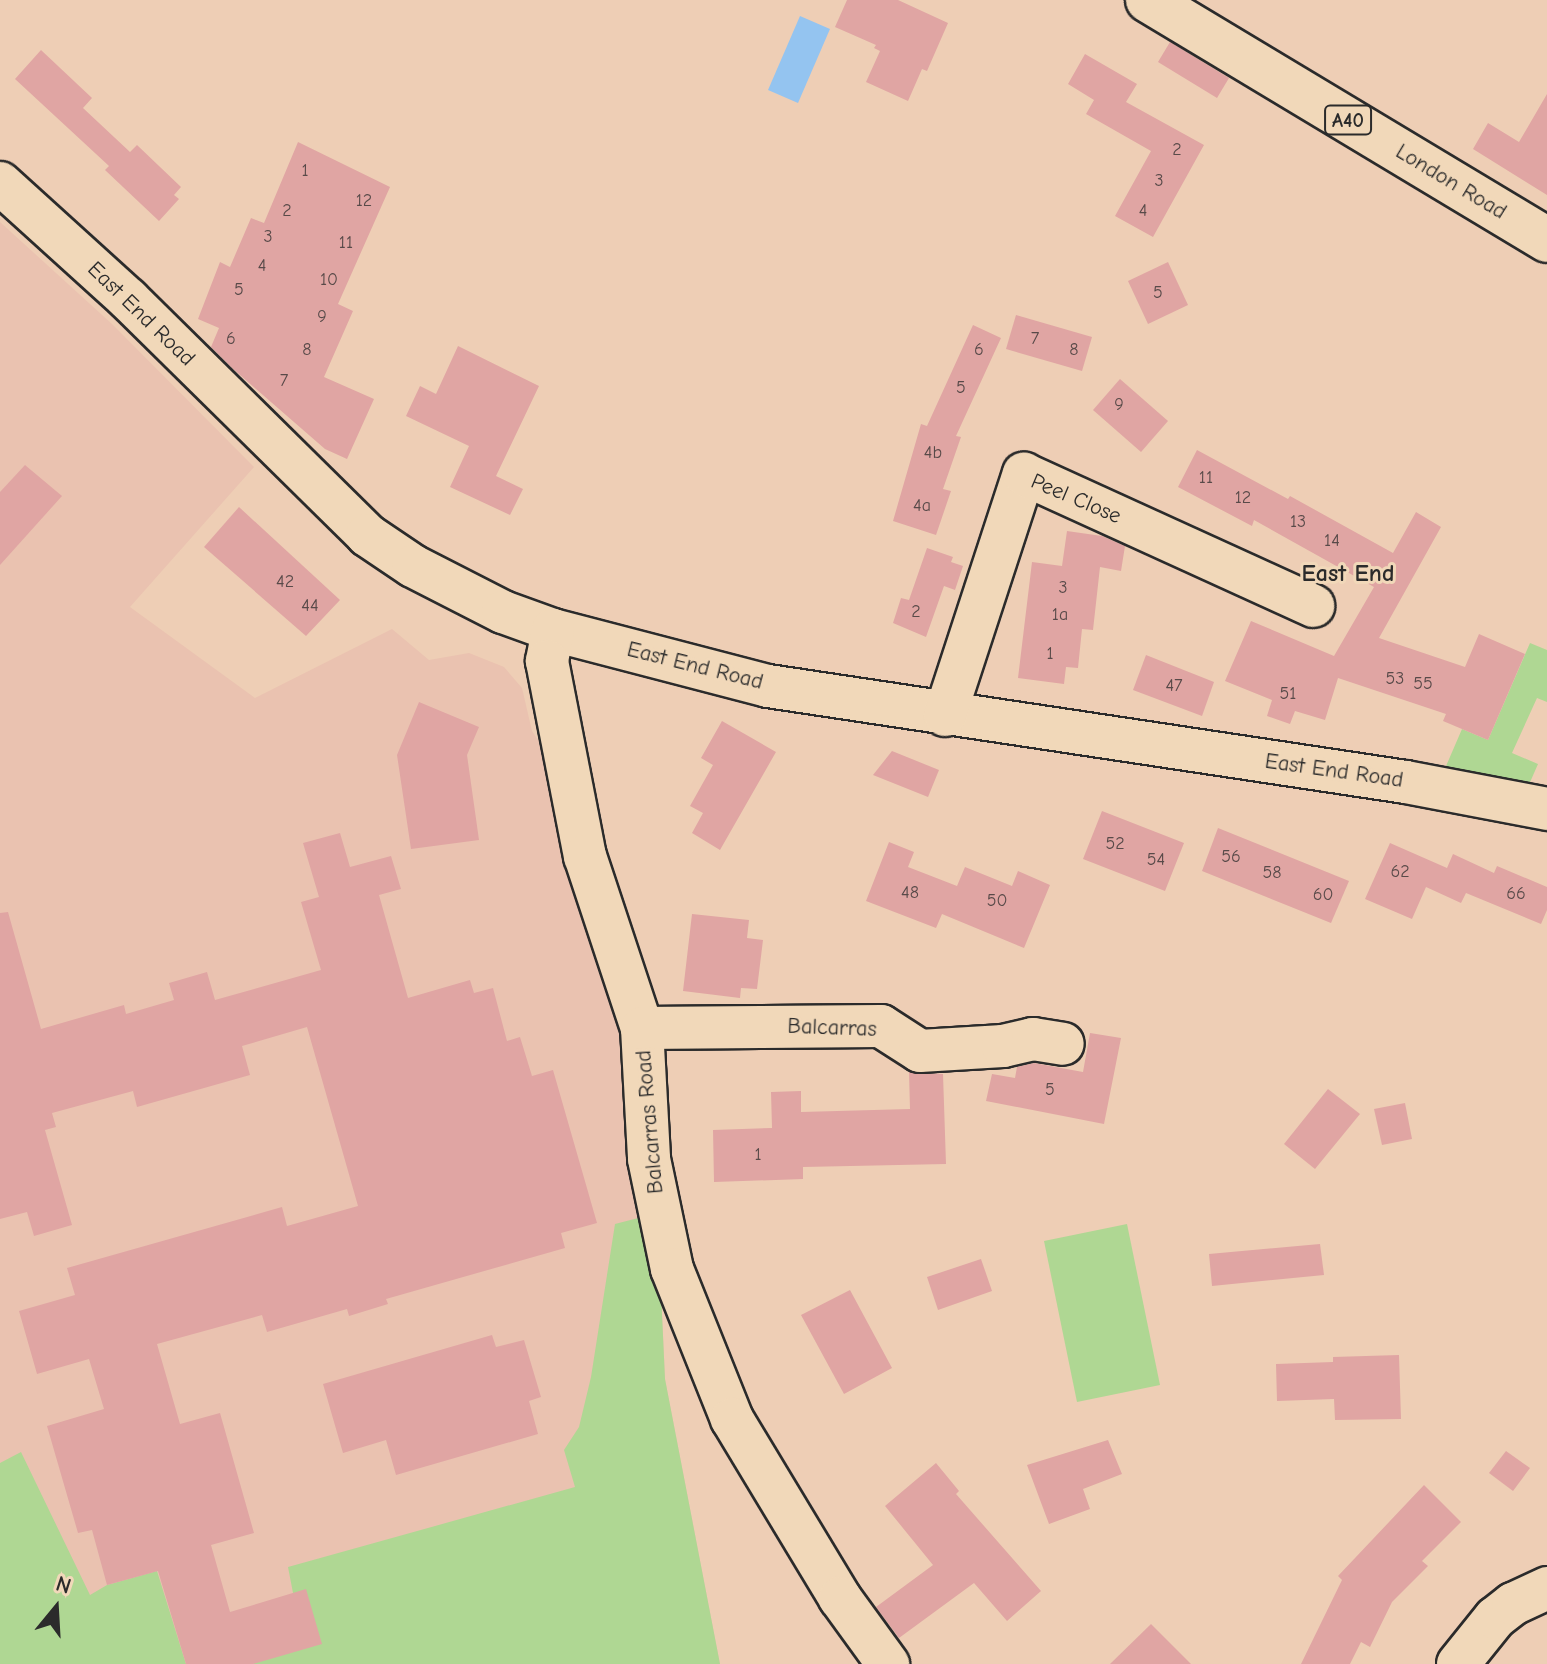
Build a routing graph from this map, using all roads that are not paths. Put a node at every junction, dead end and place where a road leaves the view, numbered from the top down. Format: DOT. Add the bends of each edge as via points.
graph roads {
  1 [pos="1148,0"];
  2 [pos="0,183"];
  3 [pos="1547,240"];
  4 [pos="1313,606"];
  5 [pos="553,630"];
  6 [pos="945,715"];
  7 [pos="1547,809"];
  8 [pos="642,1028"];
  9 [pos="1063,1044"];
  10 [pos="1547,1588"];
  11 [pos="888,1664"];
  12 [pos="1458,1664"];
  1 -- 3 [label="highway, London Road / A40"];
  2 -- 5 [label="street, East End Road" via="128,299 367,535 452,588"];
  4 -- 6 [label="street, Peel Close" via="1024,474"];
  5 -- 6 [label="street, East End Road" via="768,686"];
  5 -- 8 [label="street, Balcarras Road" via="547,661 585,856"];
  6 -- 7 [label="street, East End Road" via="1437,787"];
  8 -- 9 [label="street, Balcarras" via="881,1026 920,1051 1033,1039"];
  8 -- 11 [label="street, Balcarras Road" via="649,1159 672,1269 732,1419 840,1598"];
  10 -- 12 [label="street" via="1495,1618"];
}
